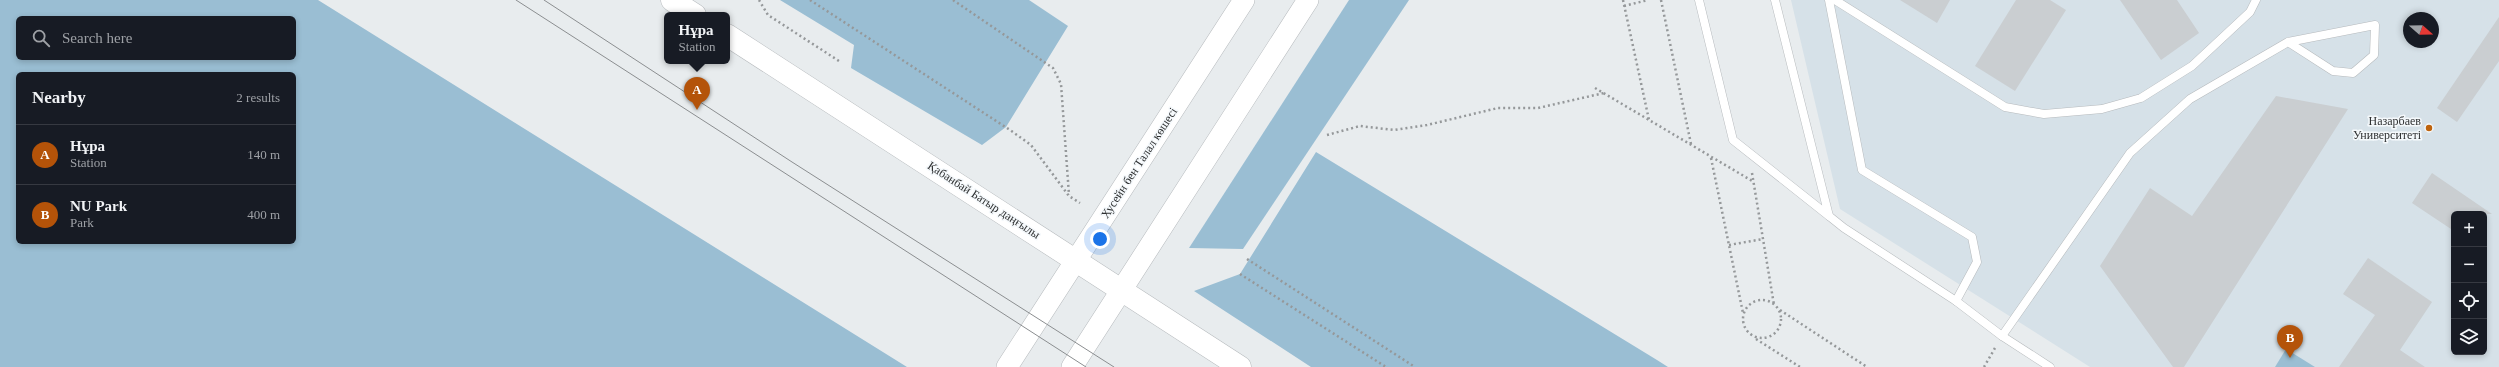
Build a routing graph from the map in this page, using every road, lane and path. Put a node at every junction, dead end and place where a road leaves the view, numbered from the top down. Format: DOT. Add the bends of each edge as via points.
graph roads {
  1 [pos="672,0"];
  2 [pos="759,0"];
  3 [pos="810,0"];
  4 [pos="953,0"];
  5 [pos="1244,0"];
  6 [pos="1308,0"];
  7 [pos="1623,0"];
  8 [pos="1648,0"];
  9 [pos="1661,0"];
  10 [pos="1699,0"];
  11 [pos="1775,0"];
  12 [pos="1830,0"];
  13 [pos="1835,0"];
  14 [pos="2256,0"];
  15 [pos="1624,6"];
  16 [pos="690,12"];
  17 [pos="730,37"];
  18 [pos="2288,42"];
  19 [pos="839,61"];
  20 [pos="1595,88"];
  21 [pos="1604,93"];
  22 [pos="1649,120"];
  23 [pos="1327,135"];
  24 [pos="1691,145"];
  25 [pos="1749,153"];
  26 [pos="1711,157"];
  27 [pos="1754,182"];
  28 [pos="1069,196"];
  29 [pos="1080,203"];
  30 [pos="1829,216"];
  31 [pos="1763,239"];
  32 [pos="1729,245"];
  33 [pos="1077,260"];
  34 [pos="1247,260"];
  35 [pos="1240,274"];
  36 [pos="1122,290"];
  37 [pos="1956,301"];
  38 [pos="1774,305"];
  39 [pos="1780,310"];
  40 [pos="1743,313"];
  41 [pos="2002,336"];
  42 [pos="1756,339"];
  43 [pos="1861,364"];
  44 [pos="1007,367"];
  45 [pos="1072,367"];
  46 [pos="1240,367"];
  47 [pos="1386,367"];
  48 [pos="1415,367"];
  49 [pos="1800,367"];
  50 [pos="1859,367"];
  51 [pos="1867,367"];
  52 [pos="1984,367"];
  53 [pos="2050,367"];
  1 -- 16 [label="main road"];
  2 -- 19 [label="path" via="768,15"];
  3 -- 28 [label="path" via="1031,145"];
  4 -- 28 [label="path" via="1053,68 1061,84"];
  5 -- 33 [label="street, Хусейн бен Талал көшесі"];
  6 -- 36 [label="street"];
  7 -- 15 [label="path"];
  8 -- 15 [label="path"];
  9 -- 24 [label="path"];
  10 -- 25 [label="lane" via="1733,140"];
  11 -- 30 [label="lane"];
  12 -- 37 [label="lane" via="1862,170 1972,237 1977,262"];
  13 -- 14 [label="lane" via="2005,107 2044,114 2102,110 2141,98 2158,89 2192,66 2250,12"];
  15 -- 22 [label="path"];
  17 -- 33 [label="main road, Қабанбай Батыр даңғылы"];
  18 -- 18 [label="lane" via="2303,39 2375,25 2374,55 2353,73 2333,71"];
  18 -- 41 [label="lane" via="2190,99 2130,153"];
  20 -- 21 [label="path"];
  21 -- 22 [label="path"];
  21 -- 23 [label="path" via="1538,108 1498,108 1427,125 1394,130 1360,126"];
  22 -- 24 [label="path"];
  24 -- 26 [label="path"];
  25 -- 27 [label="path"];
  25 -- 30 [label="lane"];
  26 -- 27 [label="path"];
  26 -- 32 [label="path"];
  27 -- 31 [label="path"];
  28 -- 29 [label="path"];
  30 -- 37 [label="lane"];
  31 -- 32 [label="path"];
  31 -- 38 [label="path"];
  32 -- 40 [label="path"];
  33 -- 36 [label="main road, Қабанбай Батыр даңғылы"];
  33 -- 44 [label="street, Хусейн бен Талал көшесі"];
  34 -- 48 [label="path"];
  35 -- 47 [label="path"];
  36 -- 45 [label="street"];
  36 -- 46 [label="main road, Қабанбай Батыр даңғылы"];
  37 -- 41 [label="lane"];
  38 -- 39 [label="path"];
  38 -- 40 [label="path" via="1768,300 1753,302"];
  39 -- 42 [label="path" via="1781,326 1771,337"];
  39 -- 43 [label="path"];
  40 -- 42 [label="path" via="1744,329"];
  41 -- 52 [label="path"];
  41 -- 53 [label="lane"];
  42 -- 49 [label="path"];
  43 -- 50 [label="path"];
  43 -- 51 [label="path"];
}
